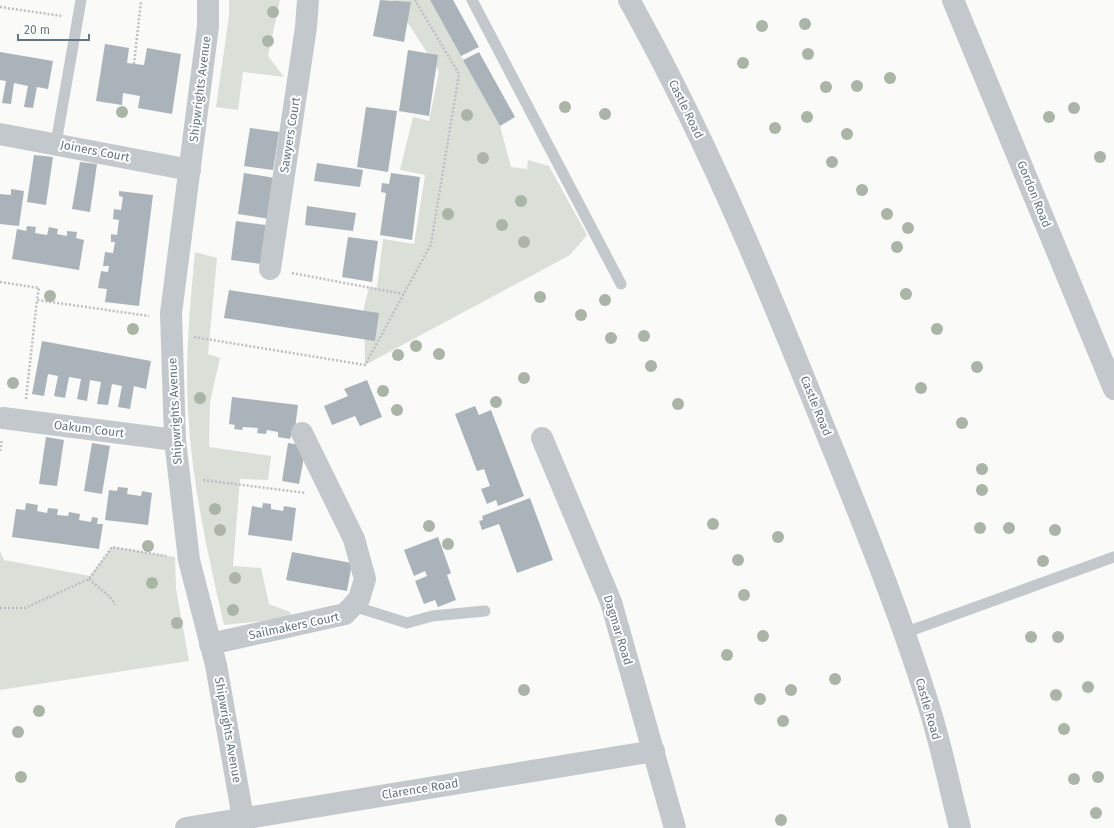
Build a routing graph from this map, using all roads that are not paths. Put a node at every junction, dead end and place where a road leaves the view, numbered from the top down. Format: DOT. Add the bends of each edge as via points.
graph roads {
  1 [pos="81,0"];
  2 [pos="208,0"];
  3 [pos="308,0"];
  4 [pos="472,0"];
  5 [pos="629,0"];
  6 [pos="953,0"];
  7 [pos="0,134"];
  8 [pos="56,143"];
  9 [pos="190,170"];
  10 [pos="270,269"];
  11 [pos="621,284"];
  12 [pos="1114,388"];
  13 [pos="14,420"];
  14 [pos="302,433"];
  15 [pos="542,438"];
  16 [pos="175,440"];
  17 [pos="1114,557"];
  18 [pos="353,606"];
  19 [pos="485,611"];
  20 [pos="904,633"];
  21 [pos="210,644"];
  22 [pos="654,751"];
  23 [pos="244,818"];
  24 [pos="186,828"];
  25 [pos="675,828"];
  26 [pos="960,828"];
  1 -- 8 [label="lane"];
  2 -- 9 [label="street, Shipwrights Avenue" via="208,26"];
  3 -- 10 [label="street, Sawyers Court"];
  4 -- 11 [label="lane"];
  5 -- 20 [label="street, Castle Road" via="660,54 769,291 870,540"];
  6 -- 12 [label="street, Gordon Road"];
  7 -- 8 [label="street, Joiners Court"];
  8 -- 9 [label="street, Joiners Court"];
  9 -- 16 [label="street, Shipwrights Avenue" via="171,313"];
  13 -- 16 [label="street, Oakum Court"];
  14 -- 18 [label="street, Sailmakers Court" via="354,539 365,579 359,599"];
  15 -- 22 [label="street, Dagmar Road" via="611,602"];
  16 -- 21 [label="street, Shipwrights Avenue" via="190,560"];
  17 -- 20 [label="lane"];
  18 -- 19 [label="lane" via="407,623 432,616"];
  18 -- 21 [label="street, Sailmakers Court" via="345,614"];
  20 -- 26 [label="street, Castle Road" via="931,712"];
  21 -- 23 [label="street, Shipwrights Avenue"];
  22 -- 23 [label="street, Clarence Road"];
  22 -- 25 [label="street, Dagmar Road"];
  23 -- 24 [label="street, Clarence Road"];
}
